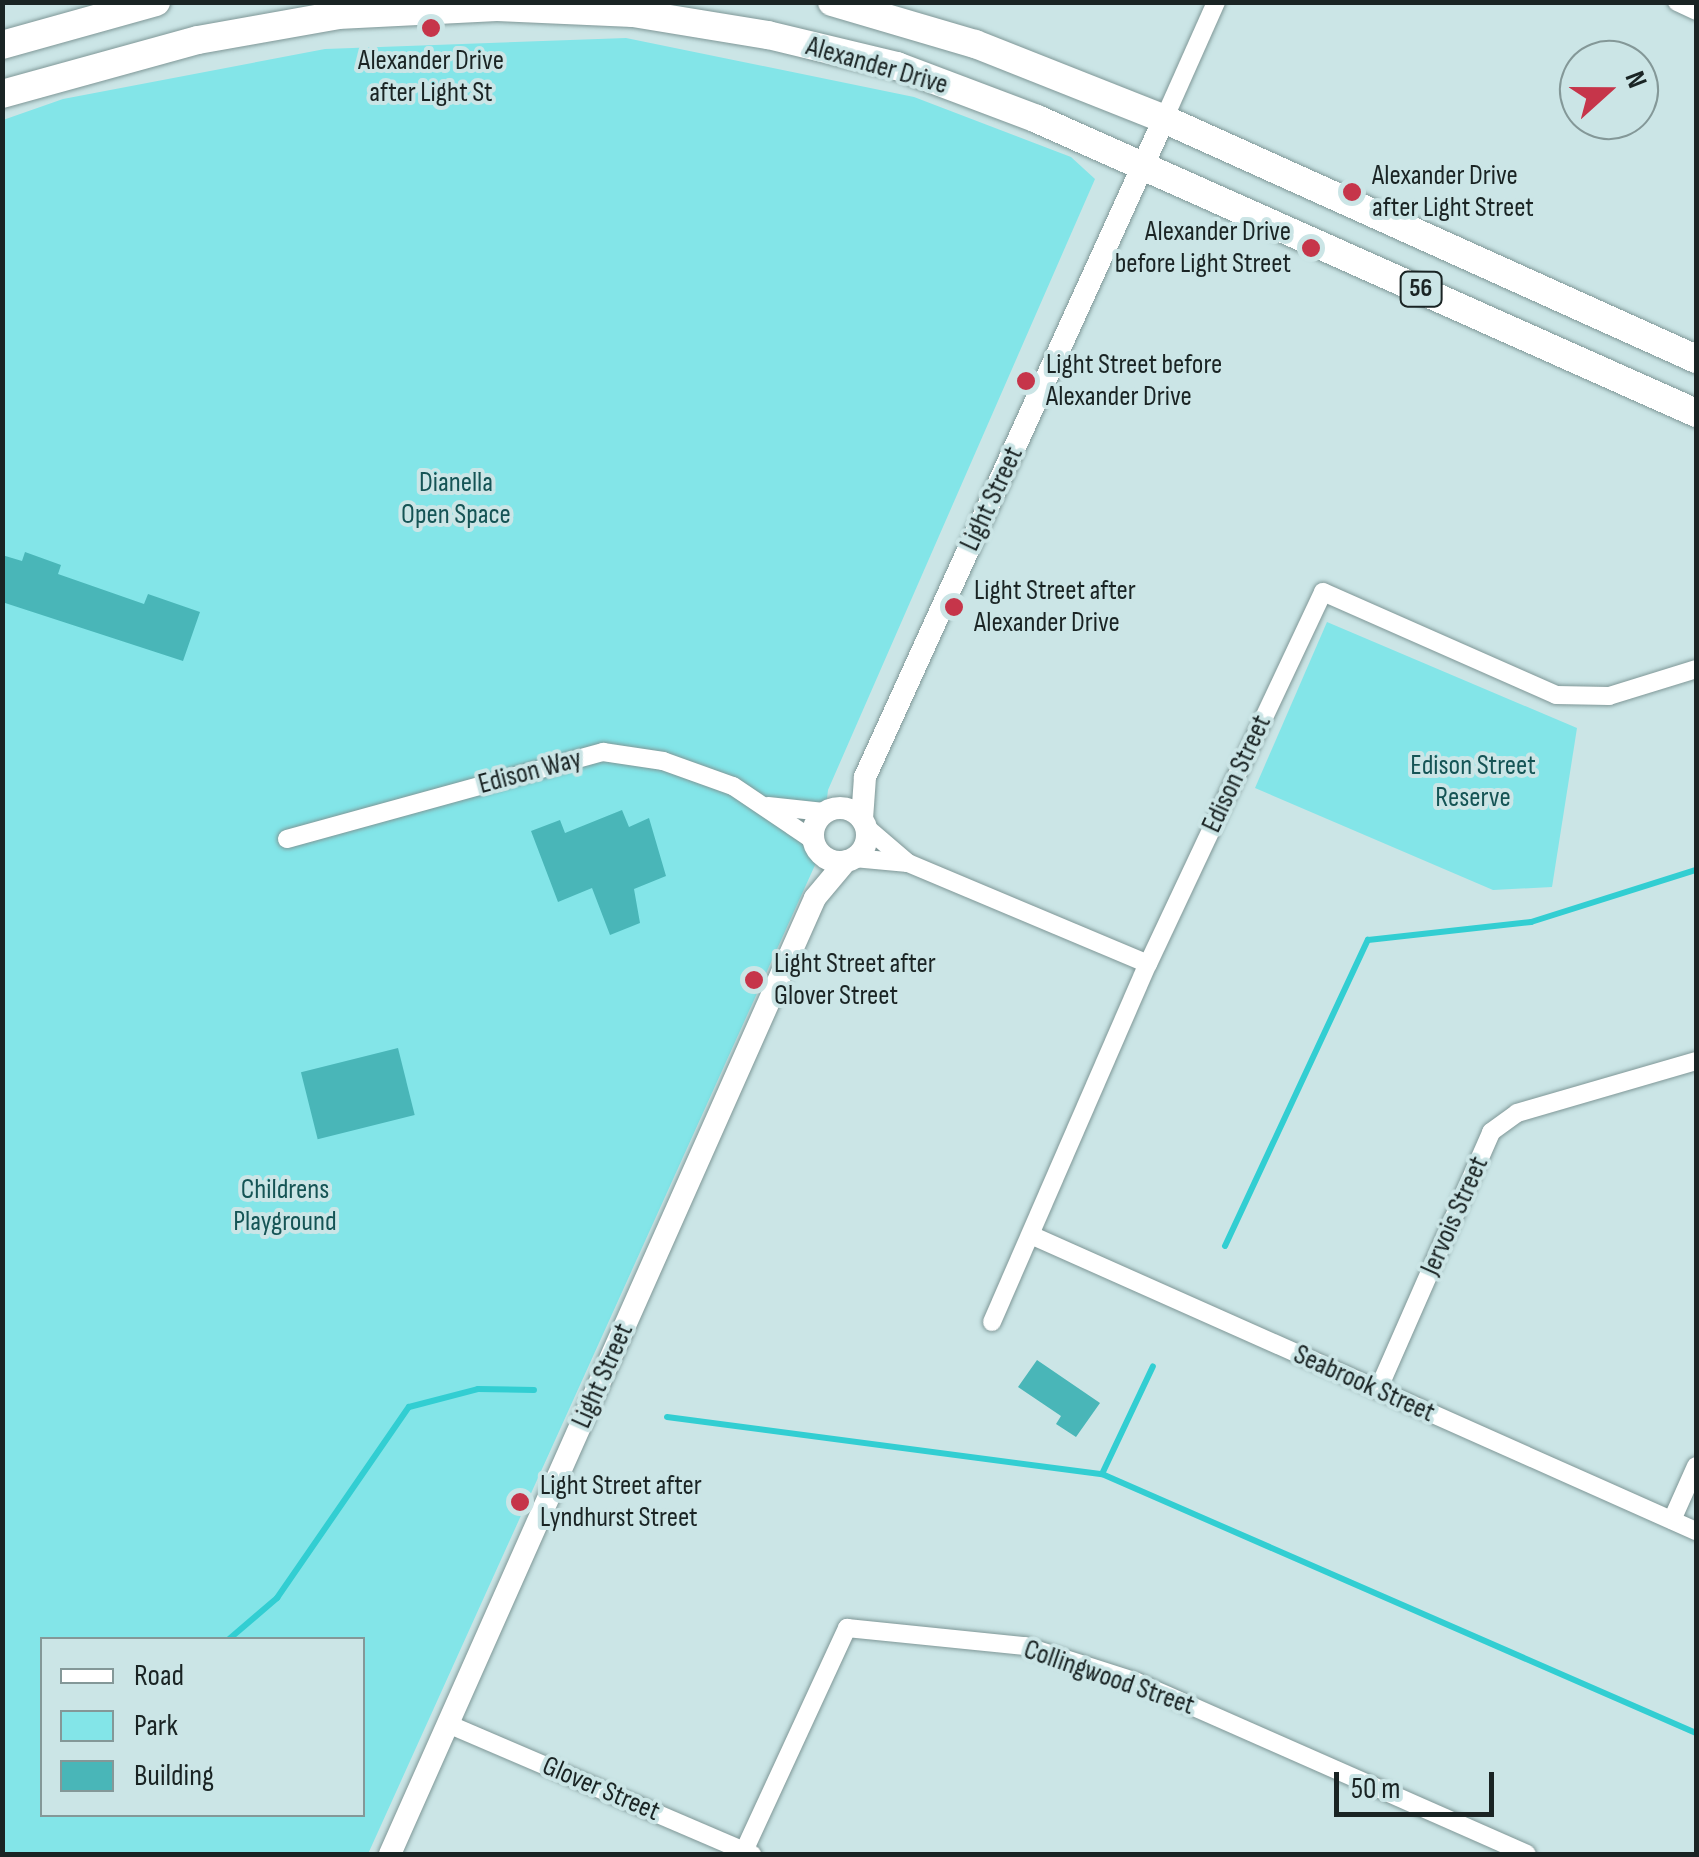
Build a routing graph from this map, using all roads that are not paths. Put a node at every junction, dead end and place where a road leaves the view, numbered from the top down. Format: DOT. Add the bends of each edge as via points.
graph roads {
  1 [pos="156,2"];
  2 [pos="832,2"];
  3 [pos="1216,2"];
  4 [pos="1677,2"];
  5 [pos="1696,11"];
  6 [pos="2,45"];
  7 [pos="2,94"];
  8 [pos="1164,119"];
  9 [pos="1146,164"];
  10 [pos="1696,359"];
  11 [pos="1696,413"];
  12 [pos="1696,668"];
  13 [pos="865,777"];
  14 [pos="768,806"];
  15 [pos="828,810"];
  16 [pos="864,823"];
  17 [pos="288,839"];
  18 [pos="816,847"];
  19 [pos="850,859"];
  20 [pos="908,863"];
  21 [pos="815,898"];
  22 [pos="1148,964"];
  23 [pos="1696,1061"];
  24 [pos="1032,1236"];
  25 [pos="992,1322"];
  26 [pos="1378,1390"];
  27 [pos="1696,1466"];
  28 [pos="1672,1520"];
  29 [pos="1696,1531"];
  30 [pos="448,1724"];
  31 [pos="748,1852"];
  32 [pos="390,1854"];
  33 [pos="1527,1854"];
  1 -- 6 [label="main road"];
  2 -- 8 [label="main road, Alexander Drive / 56" via="976,44"];
  3 -- 8 [label="street, Light Street"];
  4 -- 5 [label="street"];
  7 -- 9 [label="main road, Alexander Drive / 56" via="198,40 338,15 497,7 633,13 898,66"];
  8 -- 9 [label="street, Light Street"];
  8 -- 10 [label="main road, Alexander Drive / 56"];
  9 -- 11 [label="main road, Alexander Drive / 56"];
  9 -- 13 [label="street, Light Street"];
  12 -- 22 [label="street, Edison Street" via="1609,696 1556,695 1323,592"];
  13 -- 15 [label="street, Light Street"];
  13 -- 16 [label="street, Light Street"];
  14 -- 15 [label="street, Edison Way"];
  14 -- 17 [label="street, Edison Way" via="663,762 603,752"];
  14 -- 18 [label="street, Edison Way"];
  15 -- 16 [label="street" via="848,808"];
  15 -- 18 [label="street"];
  16 -- 19 [label="street" via="865,844"];
  16 -- 20 [label="street"];
  18 -- 19 [label="street"];
  18 -- 21 [label="street, Light Street"];
  19 -- 20 [label="street"];
  19 -- 21 [label="street, Light Street"];
  20 -- 22 [label="street"];
  21 -- 30 [label="street, Light Street"];
  22 -- 24 [label="street, Edison Street"];
  23 -- 26 [label="street, Jervois Street" via="1517,1114 1491,1132"];
  24 -- 25 [label="street, Edison Street"];
  24 -- 26 [label="street, Seabrook Street"];
  26 -- 28 [label="street, Seabrook Street"];
  27 -- 28 [label="street"];
  28 -- 29 [label="street, Seabrook Street"];
  30 -- 31 [label="street, Glover Street"];
  30 -- 32 [label="street, Light Street"];
  31 -- 33 [label="street, Collingwood Street" via="847,1628 1026,1646 1137,1682"];
}
